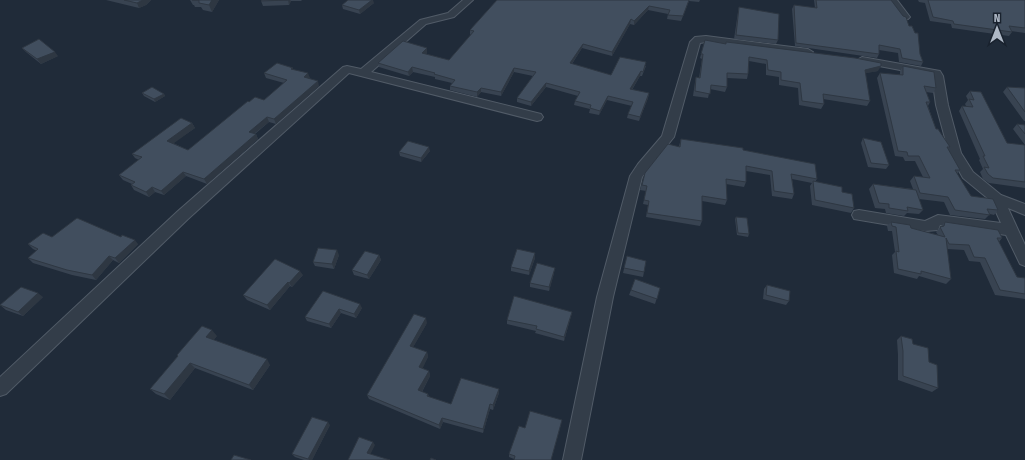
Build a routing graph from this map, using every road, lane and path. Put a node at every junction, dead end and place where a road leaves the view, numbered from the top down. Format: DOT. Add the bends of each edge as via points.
graph roads {
  1 [pos="468,0"];
  2 [pos="892,0"];
  3 [pos="905,17"];
  4 [pos="815,53"];
  5 [pos="853,58"];
  6 [pos="363,73"];
  7 [pos="537,117"];
  8 [pos="996,198"];
  9 [pos="1025,210"];
  10 [pos="859,215"];
  11 [pos="1010,230"];
  12 [pos="1025,260"];
  13 [pos="0,388"];
  14 [pos="572,460"];
  1 -- 6 [label="street" via="451,15 423,22"];
  2 -- 3 [label="street"];
  4 -- 14 [label="street" via="706,39 695,42 668,137 636,176 605,297"];
  5 -- 8 [label="street" via="936,73 955,153 968,176"];
  6 -- 7 [label="street"];
  6 -- 13 [label="street" via="347,69 183,215"];
  8 -- 9 [label="street"];
  8 -- 11 [label="street"];
  10 -- 11 [label="street" via="925,226 933,226 933,222 938,220"];
  11 -- 12 [label="street"];
}
